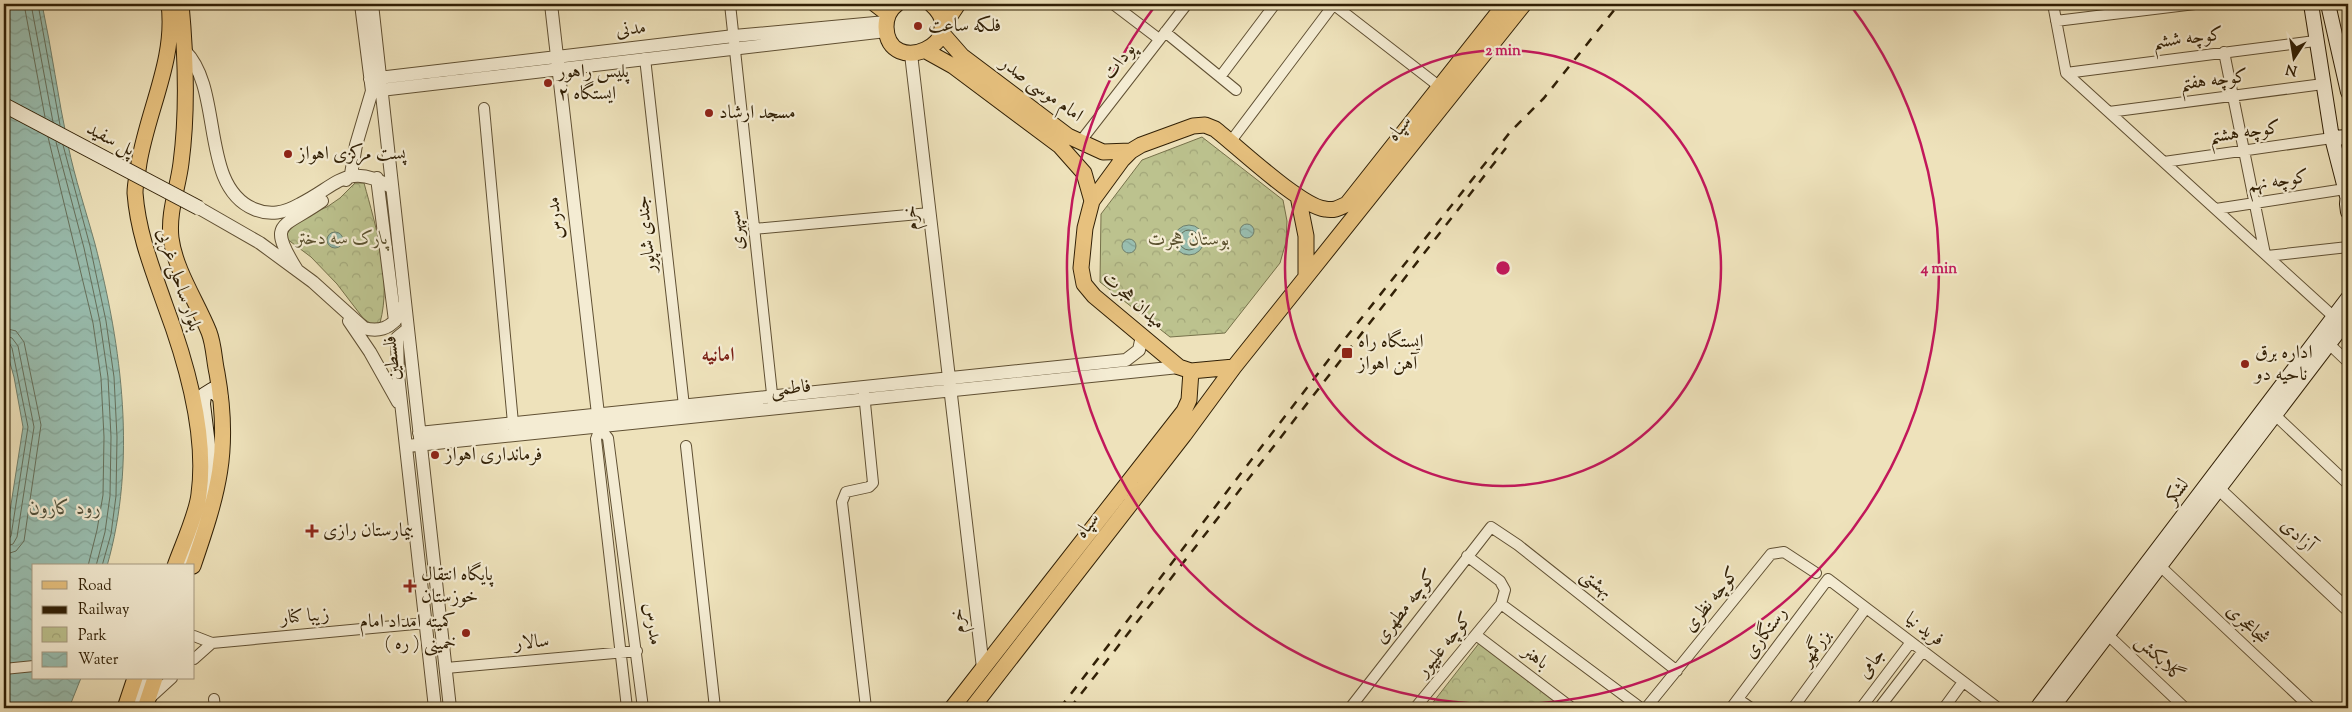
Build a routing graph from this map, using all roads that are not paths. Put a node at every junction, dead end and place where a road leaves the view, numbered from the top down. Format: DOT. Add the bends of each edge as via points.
graph roads {
  1 [pos="169,4"];
  2 [pos="181,4"];
  3 [pos="361,4"];
  4 [pos="372,4"];
  5 [pos="552,4"];
  6 [pos="730,4"];
  7 [pos="876,4"];
  8 [pos="931,4"];
  9 [pos="958,4"];
  10 [pos="1113,4"];
  11 [pos="1187,4"];
  12 [pos="1275,4"];
  13 [pos="1333,4"];
  14 [pos="1505,4"];
  15 [pos="1524,4"];
  16 [pos="2052,4"];
  17 [pos="2194,4"];
  18 [pos="2311,4"];
  19 [pos="2328,4"];
  20 [pos="889,18"];
  21 [pos="2056,21"];
  22 [pos="941,30"];
  23 [pos="1162,36"];
  24 [pos="2315,40"];
  25 [pos="734,42"];
  26 [pos="185,51"];
  27 [pos="919,52"];
  28 [pos="2224,52"];
  29 [pos="645,58"];
  30 [pos="558,63"];
  31 [pos="2066,73"];
  32 [pos="1220,77"];
  33 [pos="376,84"];
  34 [pos="2323,84"];
  35 [pos="1440,87"];
  36 [pos="1236,90"];
  37 [pos="2348,92"];
  38 [pos="1452,96"];
  39 [pos="2233,96"];
  40 [pos="4,105"];
  41 [pos="484,108"];
  42 [pos="2110,112"];
  43 [pos="2348,137"];
  44 [pos="2332,138"];
  45 [pos="1231,141"];
  46 [pos="1080,142"];
  47 [pos="2244,150"];
  48 [pos="1131,151"];
  49 [pos="2164,162"];
  50 [pos="351,174"];
  51 [pos="377,178"];
  52 [pos="391,187"];
  53 [pos="2347,192"];
  54 [pos="1298,196"];
  55 [pos="1092,201"];
  56 [pos="2255,204"];
  57 [pos="199,208"];
  58 [pos="2216,209"];
  59 [pos="2348,212"];
  60 [pos="930,213"];
  61 [pos="754,229"];
  62 [pos="2348,247"];
  63 [pos="2266,255"];
  64 [pos="296,270"];
  65 [pos="1306,277"];
  66 [pos="2348,298"];
  67 [pos="406,303"];
  68 [pos="340,308"];
  69 [pos="2334,317"];
  70 [pos="2348,319"];
  71 [pos="396,321"];
  72 [pos="408,330"];
  73 [pos="1142,336"];
  74 [pos="2330,344"];
  75 [pos="2348,362"];
  76 [pos="1234,367"];
  77 [pos="1185,369"];
  78 [pos="949,378"];
  79 [pos="951,391"];
  80 [pos="864,393"];
  81 [pos="221,398"];
  82 [pos="773,403"];
  83 [pos="684,406"];
  84 [pos="2275,415"];
  85 [pos="404,419"];
  86 [pos="206,420"];
  87 [pos="599,421"];
  88 [pos="513,423"];
  89 [pos="420,439"];
  90 [pos="199,444"];
  91 [pos="407,446"];
  92 [pos="686,446"];
  93 [pos="2348,484"];
  94 [pos="2214,485"];
  95 [pos="199,496"];
  96 [pos="203,511"];
  97 [pos="1491,527"];
  98 [pos="1467,556"];
  99 [pos="176,564"];
  100 [pos="186,564"];
  101 [pos="194,564"];
  102 [pos="2160,566"];
  103 [pos="1816,573"];
  104 [pos="1828,579"];
  105 [pos="1502,604"];
  106 [pos="1866,608"];
  107 [pos="2348,610"];
  108 [pos="426,623"];
  109 [pos="1476,635"];
  110 [pos="2108,635"];
  111 [pos="195,636"];
  112 [pos="1911,642"];
  113 [pos="212,643"];
  114 [pos="637,651"];
  115 [pos="1923,651"];
  116 [pos="621,653"];
  117 [pos="195,658"];
  118 [pos="32,666"];
  119 [pos="446,668"];
  120 [pos="983,668"];
  121 [pos="4,669"];
  122 [pos="1677,671"];
  123 [pos="134,680"];
  124 [pos="144,680"];
  125 [pos="154,680"];
  126 [pos="170,680"];
  127 [pos="1963,682"];
  128 [pos="1738,699"];
  129 [pos="143,706"];
  130 [pos="1421,707"];
  131 [pos="2056,707"];
  132 [pos="124,708"];
  133 [pos="435,708"];
  134 [pos="450,708"];
  135 [pos="627,708"];
  136 [pos="643,708"];
  137 [pos="715,708"];
  138 [pos="866,708"];
  139 [pos="952,708"];
  140 [pos="972,708"];
  141 [pos="1350,708"];
  142 [pos="1572,708"];
  143 [pos="1641,708"];
  144 [pos="1646,708"];
  145 [pos="1731,708"];
  146 [pos="1751,708"];
  147 [pos="1793,708"];
  148 [pos="1860,708"];
  149 [pos="1879,708"];
  150 [pos="1944,708"];
  151 [pos="1998,708"];
  152 [pos="2037,708"];
  153 [pos="2185,708"];
  154 [pos="2310,708"];
  1 -- 90 [label="main road, بلوار ساحلی غربی" via="172,25 166,63 142,147 135,190 139,225 149,264 175,335"];
  2 -- 26 [label="main road, بلوار ساحلی غربی"];
  3 -- 33 [label="street, فلسطین"];
  4 -- 33 [label="street, فلسطین"];
  5 -- 30 [label="street, مدرس"];
  6 -- 25 [label="street, سپهری"];
  7 -- 20 [label="main road"];
  8 -- 22 [label="main road, امام موسی صدر" via="938,11"];
  9 -- 22 [label="main road"];
  10 -- 23 [label="street"];
  11 -- 23 [label="street, پودات"];
  12 -- 32 [label="street"];
  13 -- 35 [label="street"];
  13 -- 45 [label="street"];
  14 -- 35 [label="main road, سپاه"];
  15 -- 38 [label="main road, سپاه"];
  16 -- 21 [label="street"];
  17 -- 21 [label="street"];
  18 -- 24 [label="main road"];
  19 -- 37 [label="main road"];
  20 -- 25 [label="street, مدنی"];
  20 -- 27 [label="main road, امام موسی صدر" via="895,46"];
  21 -- 31 [label="street"];
  22 -- 27 [label="main road" via="937,42"];
  22 -- 46 [label="main road, امام موسی صدر" via="962,56"];
  23 -- 32 [label="street"];
  23 -- 46 [label="street, پودات"];
  24 -- 28 [label="street, کوچه ششم"];
  24 -- 34 [label="main road"];
  25 -- 29 [label="street, مدنی"];
  25 -- 30 [label="street, مدنی"];
  25 -- 61 [label="street, سپهری"];
  26 -- 50 [label="street" via="201,76 229,190 246,206 264,213 286,212"];
  26 -- 81 [label="main road, بلوار ساحلی غربی" via="181,164 172,208 171,238 210,335"];
  27 -- 55 [label="main road, امام موسی صدر" via="953,66 1060,146 1084,173"];
  27 -- 60 [label="street, خرم"];
  28 -- 31 [label="street, کوچه ششم"];
  28 -- 39 [label="street"];
  29 -- 30 [label="street, مدنی"];
  29 -- 83 [label="street, جندی شاپور"];
  30 -- 33 [label="street, مدنی"];
  30 -- 87 [label="street, مدرس"];
  31 -- 42 [label="street"];
  32 -- 36 [label="street"];
  33 -- 50 [label="street" via="356,145"];
  33 -- 52 [label="street, فلسطین"];
  34 -- 39 [label="street, کوچه هفتم"];
  34 -- 44 [label="main road"];
  35 -- 38 [label="main road"];
  35 -- 54 [label="main road, سپاه" via="1347,204 1335,210 1323,209"];
  38 -- 65 [label="main road, سپاه"];
  39 -- 42 [label="street, کوچه هفتم"];
  39 -- 47 [label="street"];
  40 -- 57 [label="main road, پل سفید, bridge"];
  41 -- 88 [label="street"];
  42 -- 49 [label="street"];
  43 -- 44 [label="main road"];
  44 -- 47 [label="street, کوچه هشتم"];
  44 -- 53 [label="main road"];
  45 -- 48 [label="main road, میدان هجرت" via="1215,129 1193,126"];
  45 -- 54 [label="main road, میدان هجرت"];
  46 -- 48 [label="main road, امام موسی صدر" via="1103,152"];
  47 -- 49 [label="street, کوچه هشتم"];
  47 -- 56 [label="street"];
  48 -- 55 [label="main road, میدان هجرت"];
  49 -- 58 [label="street"];
  50 -- 51 [label="street"];
  50 -- 64 [label="street" via="333,192 282,228 281,243"];
  51 -- 52 [label="street"];
  51 -- 71 [label="street"];
  52 -- 67 [label="street, فلسطین"];
  53 -- 56 [label="street, کوچه نهم"];
  53 -- 59 [label="main road"];
  54 -- 65 [label="main road" via="1306,236"];
  55 -- 73 [label="main road, میدان هجرت" via="1082,254 1084,284"];
  56 -- 58 [label="street, کوچه نهم"];
  56 -- 63 [label="street"];
  57 -- 64 [label="street" via="260,243"];
  58 -- 63 [label="street"];
  60 -- 61 [label="street"];
  60 -- 78 [label="street, خرم"];
  61 -- 82 [label="street, سپهری"];
  62 -- 63 [label="street"];
  63 -- 69 [label="street"];
  64 -- 68 [label="street"];
  65 -- 76 [label="main road"];
  66 -- 69 [label="main road, لشکر"];
  67 -- 71 [label="street"];
  67 -- 72 [label="street, فلسطین"];
  68 -- 71 [label="street" via="364,328 372,330 385,329"];
  68 -- 85 [label="street" via="394,391"];
  69 -- 94 [label="main road, لشکر"];
  70 -- 74 [label="main road, لشکر"];
  72 -- 85 [label="street, فلسطین" via="397,338"];
  72 -- 89 [label="street, فلسطین"];
  73 -- 77 [label="main road, میدان هجرت"];
  73 -- 78 [label="street, فاطمی" via="1139,350 1126,360"];
  74 -- 75 [label="street"];
  74 -- 84 [label="main road, لشکر"];
  76 -- 77 [label="main road"];
  76 -- 140 [label="main road, سپاه"];
  77 -- 79 [label="street, فاطمی"];
  77 -- 120 [label="main road, سپاه" via="1189,400 1184,411"];
  78 -- 79 [label="street, خرم"];
  78 -- 80 [label="street, فاطمی"];
  79 -- 80 [label="street, فاطمی"];
  79 -- 120 [label="street, خرم"];
  80 -- 82 [label="street, فاطمی"];
  80 -- 138 [label="street" via="873,483 869,487 846,492 842,502"];
  81 -- 86 [label="main road" via="212,390 204,395"];
  81 -- 101 [label="main road, بلوار ساحلی غربی" via="224,446 220,478"];
  82 -- 83 [label="street, فاطمی"];
  82 -- 87 [label="street, فاطمی"];
  83 -- 87 [label="street, فاطمی"];
  84 -- 93 [label="street"];
  84 -- 94 [label="main road, لشکر"];
  85 -- 91 [label="street, فلسطین"];
  86 -- 90 [label="main road"];
  86 -- 96 [label="main road" via="210,461 209,487"];
  87 -- 88 [label="street, فاطمی"];
  87 -- 89 [label="street, فاطمی"];
  87 -- 114 [label="street, مدرس" via="608,438"];
  87 -- 116 [label="street, مدرس" via="596,439"];
  88 -- 89 [label="street, فاطمی"];
  89 -- 91 [label="street, فاطمی"];
  89 -- 119 [label="street, فلسطین"];
  90 -- 95 [label="main road, بلوار ساحلی غربی"];
  91 -- 108 [label="street, فلسطین"];
  92 -- 137 [label="street"];
  94 -- 102 [label="main road, لشکر"];
  94 -- 107 [label="street, آزادی"];
  94 -- 152 [label="main road, لشکر"];
  95 -- 96 [label="main road"];
  95 -- 99 [label="main road, بلوار ساحلی غربی"];
  96 -- 100 [label="main road"];
  97 -- 98 [label="street, کوچه مطهری"];
  97 -- 122 [label="street, بهشتی"];
  98 -- 105 [label="street" via="1500,582 1505,590"];
  98 -- 141 [label="street, کوچه مطهری"];
  102 -- 110 [label="main road, لشکر"];
  102 -- 154 [label="street, شجاعجری"];
  103 -- 122 [label="street, کوچه نظری" via="1784,552 1772,554"];
  104 -- 106 [label="street, فرید نیا"];
  104 -- 128 [label="street, رستگاری"];
  105 -- 109 [label="street, کوچه علیپور"];
  105 -- 143 [label="street"];
  106 -- 112 [label="street, فرید نیا"];
  106 -- 147 [label="street, بزرگمهر"];
  108 -- 113 [label="street, زیبا کنار"];
  108 -- 133 [label="street, فلسطین"];
  109 -- 130 [label="street, کوچه علیپور"];
  109 -- 142 [label="street, باهنر"];
  110 -- 131 [label="main road, لشکر"];
  110 -- 153 [label="street, گلابکش"];
  111 -- 113 [label="street"];
  112 -- 115 [label="street, فرید نیا"];
  112 -- 148 [label="street, جامی"];
  113 -- 117 [label="street"];
  114 -- 116 [label="street, سالار"];
  114 -- 136 [label="street, مدرس"];
  115 -- 127 [label="street, فرید نیا"];
  115 -- 149 [label="street"];
  116 -- 119 [label="street, سالار"];
  116 -- 135 [label="street, مدرس"];
  118 -- 121 [label="street"];
  119 -- 134 [label="street, فلسطین"];
  120 -- 139 [label="main road, سپاه"];
  122 -- 144 [label="street, کوچه نظری"];
  123 -- 132 [label="main road"];
  124 -- 129 [label="main road"];
  125 -- 129 [label="main road"];
  126 -- 129 [label="street"];
  127 -- 150 [label="street"];
  127 -- 151 [label="street, فرید نیا"];
  128 -- 145 [label="street, رستگاری"];
  128 -- 146 [label="street"];
}
